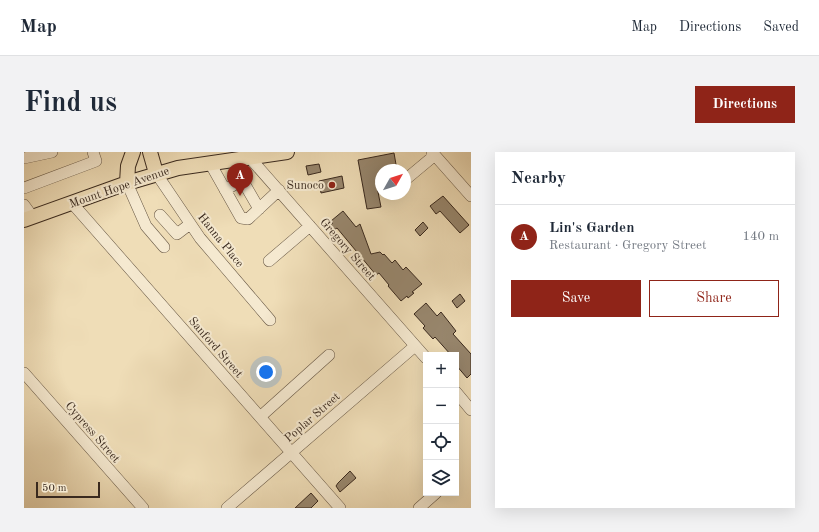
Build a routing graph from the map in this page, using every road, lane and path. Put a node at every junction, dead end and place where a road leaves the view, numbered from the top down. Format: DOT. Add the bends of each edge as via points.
graph roads {
  1 [pos="52,152"];
  2 [pos="93,152"];
  3 [pos="133,152"];
  4 [pos="150,152"];
  5 [pos="287,152"];
  6 [pos="433,153"];
  7 [pos="24,158"];
  8 [pos="250,158"];
  9 [pos="210,163"];
  10 [pos="156,173"];
  11 [pos="411,174"];
  12 [pos="127,183"];
  13 [pos="24,188"];
  14 [pos="225,190"];
  15 [pos="279,190"];
  16 [pos="471,196"];
  17 [pos="72,203"];
  18 [pos="259,209"];
  19 [pos="27,214"];
  20 [pos="160,215"];
  21 [pos="190,224"];
  22 [pos="310,226"];
  23 [pos="164,247"];
  24 [pos="269,261"];
  25 [pos="270,320"];
  26 [pos="415,346"];
  27 [pos="329,355"];
  28 [pos="423,355"];
  29 [pos="24,373"];
  30 [pos="459,396"];
  31 [pos="471,410"];
  32 [pos="260,418"];
  33 [pos="291,452"];
  34 [pos="433,496"];
  35 [pos="143,508"];
  36 [pos="227,508"];
  37 [pos="340,508"];
  38 [pos="419,508"];
  1 -- 7 [label="street"];
  2 -- 13 [label="street" via="96,161"];
  3 -- 12 [label="main road" via="128,166"];
  4 -- 10 [label="main road"];
  5 -- 8 [label="main road, Mount Hope Avenue"];
  6 -- 11 [label="street"];
  6 -- 16 [label="street"];
  8 -- 9 [label="main road, Mount Hope Avenue"];
  8 -- 15 [label="street, Gregory Street"];
  9 -- 10 [label="main road, Mount Hope Avenue"];
  9 -- 14 [label="street"];
  10 -- 12 [label="main road, Mount Hope Avenue"];
  10 -- 21 [label="street, Hanna Place"];
  12 -- 17 [label="main road, Mount Hope Avenue"];
  12 -- 23 [label="street" via="146,226"];
  14 -- 18 [label="street" via="239,182 244,183"];
  14 -- 18 [label="street" via="241,218 248,219"];
  15 -- 18 [label="street"];
  15 -- 22 [label="street, Gregory Street"];
  17 -- 19 [label="main road, Mount Hope Avenue"];
  17 -- 32 [label="street, Sanford Street"];
  20 -- 21 [label="street" via="177,234"];
  21 -- 25 [label="street, Hanna Place"];
  22 -- 24 [label="street"];
  22 -- 26 [label="street, Gregory Street"];
  26 -- 28 [label="street, Gregory Street"];
  26 -- 33 [label="street, Poplar Street"];
  27 -- 32 [label="street"];
  29 -- 35 [label="street, Cypress Street"];
  30 -- 31 [label="street"];
  32 -- 33 [label="street, Sanford Street"];
  33 -- 36 [label="street, Poplar Street"];
  33 -- 37 [label="street, Sanford Street"];
  34 -- 38 [label="street"];
}
